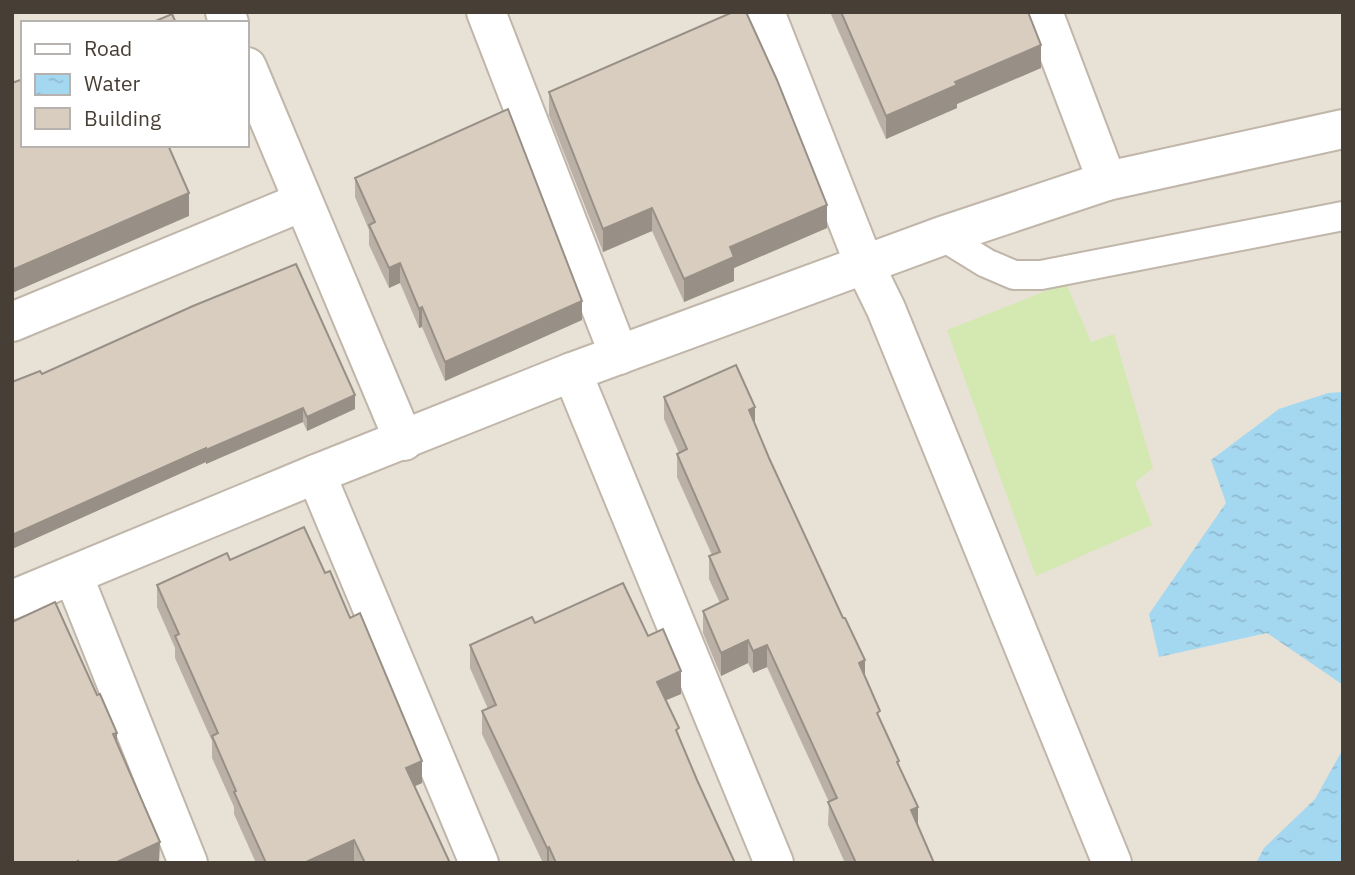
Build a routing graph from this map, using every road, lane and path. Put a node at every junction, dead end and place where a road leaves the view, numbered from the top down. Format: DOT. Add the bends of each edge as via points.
graph roads {
  1 [pos="486,12"];
  2 [pos="765,12"];
  3 [pos="1043,12"];
  4 [pos="248,69"];
  5 [pos="1343,129"];
  6 [pos="1107,181"];
  7 [pos="302,202"];
  8 [pos="1343,216"];
  9 [pos="942,236"];
  10 [pos="866,266"];
  11 [pos="12,322"];
  12 [pos="620,355"];
  13 [pos="572,372"];
  14 [pos="404,441"];
  15 [pos="316,474"];
  16 [pos="73,575"];
  17 [pos="12,600"];
  18 [pos="188,863"];
  19 [pos="479,863"];
  20 [pos="774,863"];
  21 [pos="1112,863"];
  1 -- 12 [label="street"];
  2 -- 10 [label="street"];
  3 -- 6 [label="street"];
  4 -- 7 [label="street"];
  5 -- 6 [label="street"];
  6 -- 9 [label="street"];
  7 -- 11 [label="street"];
  7 -- 14 [label="street"];
  8 -- 9 [label="lane" via="1041,275 1014,275"];
  9 -- 10 [label="street"];
  10 -- 12 [label="street"];
  10 -- 21 [label="street"];
  12 -- 13 [label="street"];
  13 -- 14 [label="street"];
  13 -- 20 [label="street"];
  14 -- 15 [label="street"];
  15 -- 16 [label="street"];
  15 -- 19 [label="street"];
  16 -- 17 [label="street"];
  16 -- 18 [label="street"];
}
